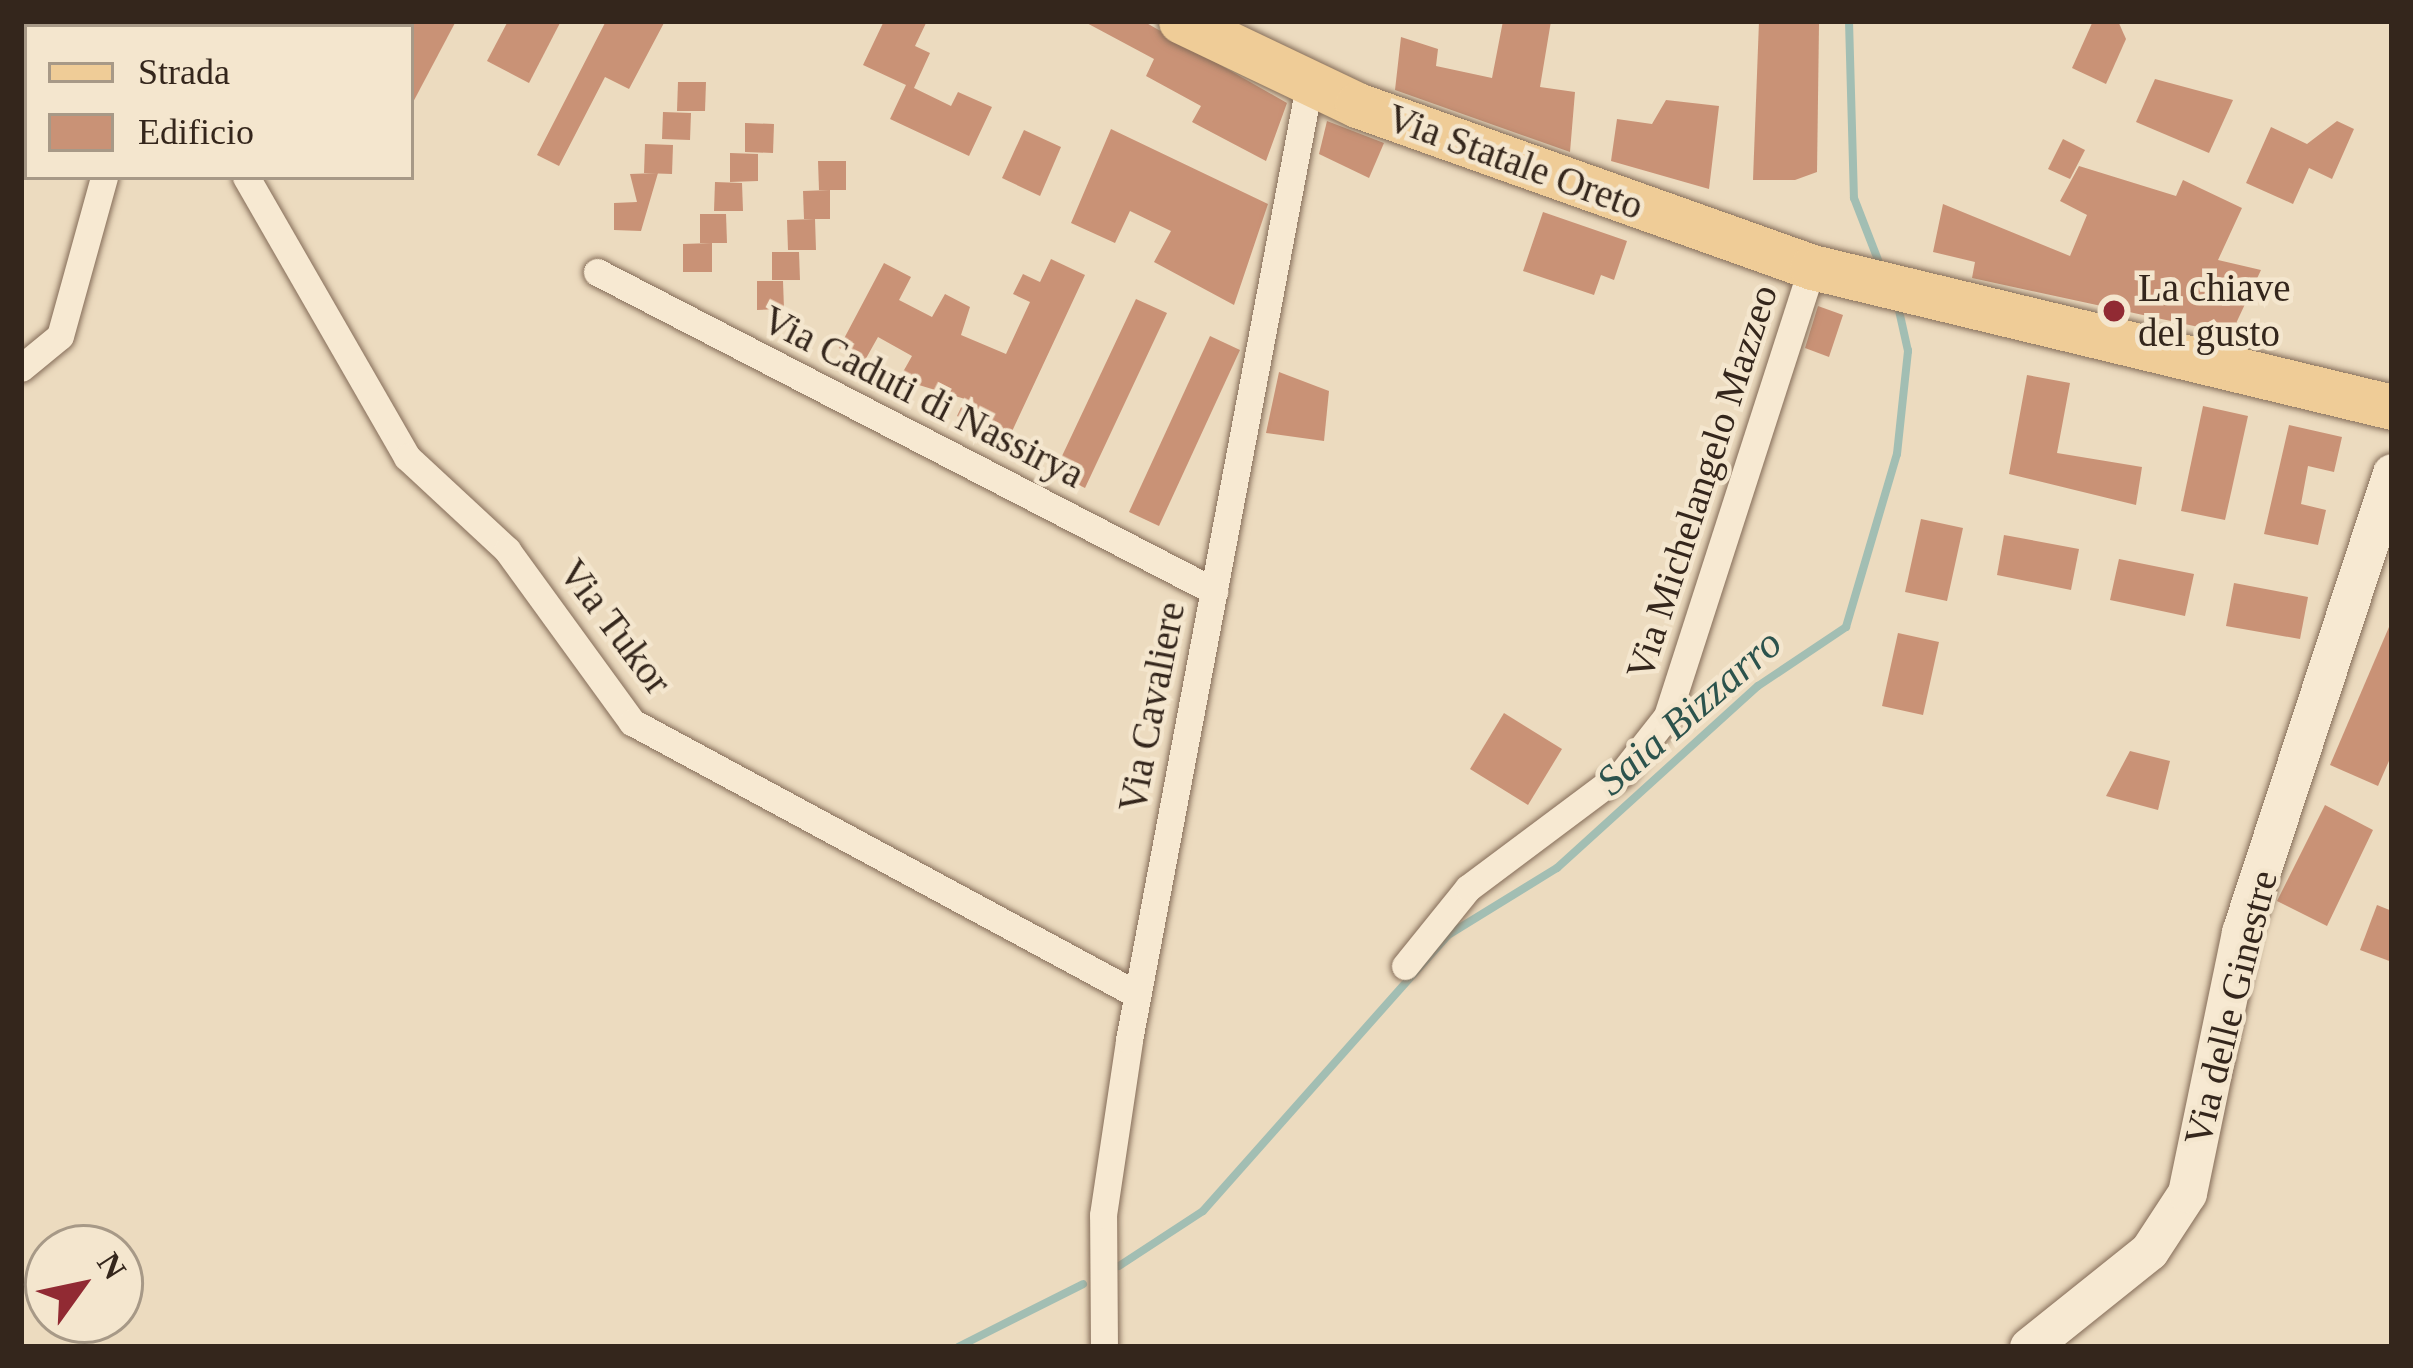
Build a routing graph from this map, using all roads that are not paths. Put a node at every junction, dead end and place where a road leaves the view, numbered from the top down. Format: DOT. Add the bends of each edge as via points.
graph roads {
  1 [pos="1181,21"];
  2 [pos="1309,86"];
  3 [pos="103,180"];
  4 [pos="248,180"];
  5 [pos="1812,267"];
  6 [pos="597,272"];
  7 [pos="21,368"];
  8 [pos="2392,407"];
  9 [pos="2392,473"];
  10 [pos="1214,592"];
  11 [pos="1405,966"];
  12 [pos="1136,994"];
  13 [pos="1104,1347"];
  14 [pos="2029,1347"];
  1 -- 2 [label="main road, Via Statale Oreto"];
  2 -- 5 [label="main road, Via Statale Oreto"];
  2 -- 10 [label="street, Via Cavaliere"];
  3 -- 7 [label="street" via="60,336"];
  4 -- 12 [label="street, Via Tukor" via="406,458 507,550 632,722"];
  5 -- 8 [label="main road, Via Statale Oreto"];
  5 -- 11 [label="street, Via Michelangelo Mazzeo" via="1667,716 1623,772 1468,888"];
  6 -- 10 [label="street, Via Caduti di Nassirya"];
  9 -- 14 [label="street, Via delle Ginestre" via="2241,932 2187,1193 2149,1251"];
  10 -- 12 [label="street, Via Cavaliere"];
  12 -- 13 [label="street, Via Cavaliere" via="1103,1215"];
}
